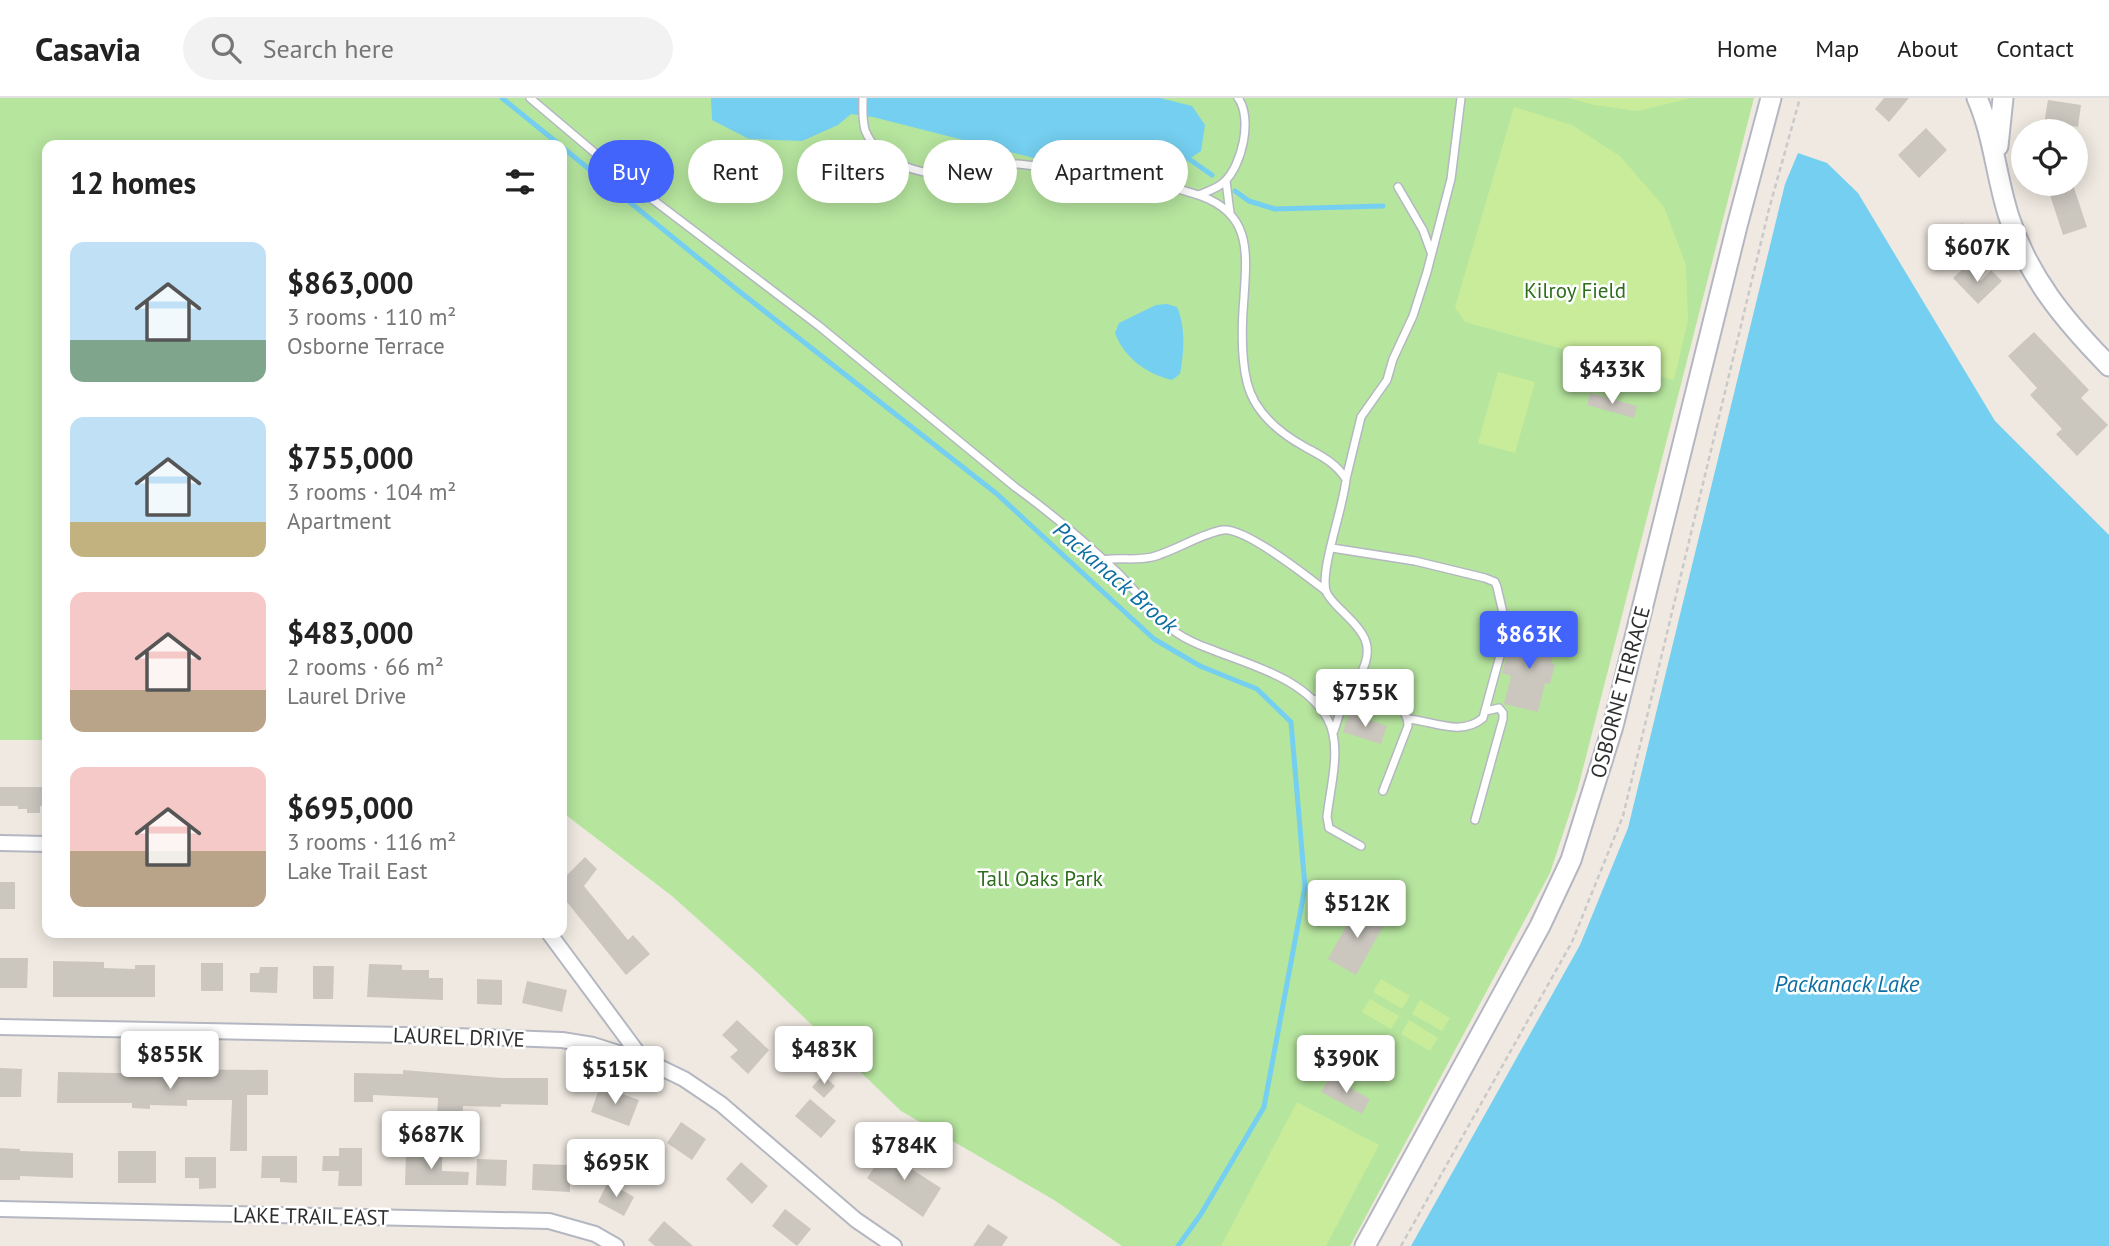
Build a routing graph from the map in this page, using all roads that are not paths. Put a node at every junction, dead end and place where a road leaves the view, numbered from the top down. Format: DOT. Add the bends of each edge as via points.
graph roads {
  1 [pos="530,98"];
  2 [pos="863,98"];
  3 [pos="1238,98"];
  4 [pos="1461,98"];
  5 [pos="1771,98"];
  6 [pos="1977,98"];
  7 [pos="2003,98"];
  8 [pos="1996,158"];
  9 [pos="1226,181"];
  10 [pos="1398,187"];
  11 [pos="1199,195"];
  12 [pos="1230,213"];
  13 [pos="1432,253"];
  14 [pos="2109,366"];
  15 [pos="1346,479"];
  16 [pos="1332,548"];
  17 [pos="1103,560"];
  18 [pos="1326,591"];
  19 [pos="1349,690"];
  20 [pos="1313,700"];
  21 [pos="1486,711"];
  22 [pos="1408,719"];
  23 [pos="1334,732"];
  24 [pos="1383,791"];
  25 [pos="1475,820"];
  26 [pos="0,843"];
  27 [pos="42,844"];
  28 [pos="1361,846"];
  29 [pos="553,938"];
  30 [pos="0,1027"];
  31 [pos="643,1060"];
  32 [pos="0,1209"];
  33 [pos="616,1246"];
  34 [pos="894,1246"];
  35 [pos="1365,1246"];
  1 -- 17 [label="lane" via="627,180 819,326"];
  2 -- 11 [label="lane" via="866,131 874,144 912,169 953,174 1016,164 1143,181"];
  3 -- 9 [label="lane" via="1245,111 1245,128"];
  4 -- 13 [label="lane" via="1451,179"];
  5 -- 35 [label="street, OSBORNE TERRACE" via="1613,726 1571,860 1540,926"];
  6 -- 8 [label="street"];
  7 -- 8 [label="street"];
  8 -- 14 [label="street" via="2008,216 2034,275 2072,328"];
  9 -- 11 [label="lane"];
  9 -- 12 [label="lane"];
  10 -- 13 [label="lane"];
  11 -- 12 [label="lane"];
  12 -- 15 [label="lane" via="1242,233 1246,254 1244,365 1250,395 1268,421 1332,462"];
  13 -- 15 [label="lane" via="1387,380 1361,417"];
  15 -- 16 [label="lane"];
  16 -- 18 [label="lane"];
  16 -- 21 [label="lane" via="1415,561 1494,582 1507,630"];
  17 -- 18 [label="lane" via="1145,559 1212,533 1233,531"];
  17 -- 20 [label="lane" via="1178,633 1286,681"];
  18 -- 19 [label="lane" via="1367,643 1367,663"];
  19 -- 20 [label="lane"];
  19 -- 22 [label="lane" via="1390,701"];
  19 -- 23 [label="lane"];
  20 -- 23 [label="lane"];
  21 -- 22 [label="lane" via="1479,722 1460,728"];
  21 -- 25 [label="lane" via="1499,708 1503,719"];
  22 -- 24 [label="lane"];
  23 -- 28 [label="lane" via="1328,824"];
  26 -- 27 [label="street"];
  29 -- 31 [label="street"];
  30 -- 31 [label="street, LAUREL DRIVE" via="562,1040"];
  31 -- 34 [label="street, LAUREL DRIVE" via="684,1079 721,1104 856,1220"];
  32 -- 33 [label="street, LAKE TRAIL EAST" via="549,1222 595,1234"];
}
